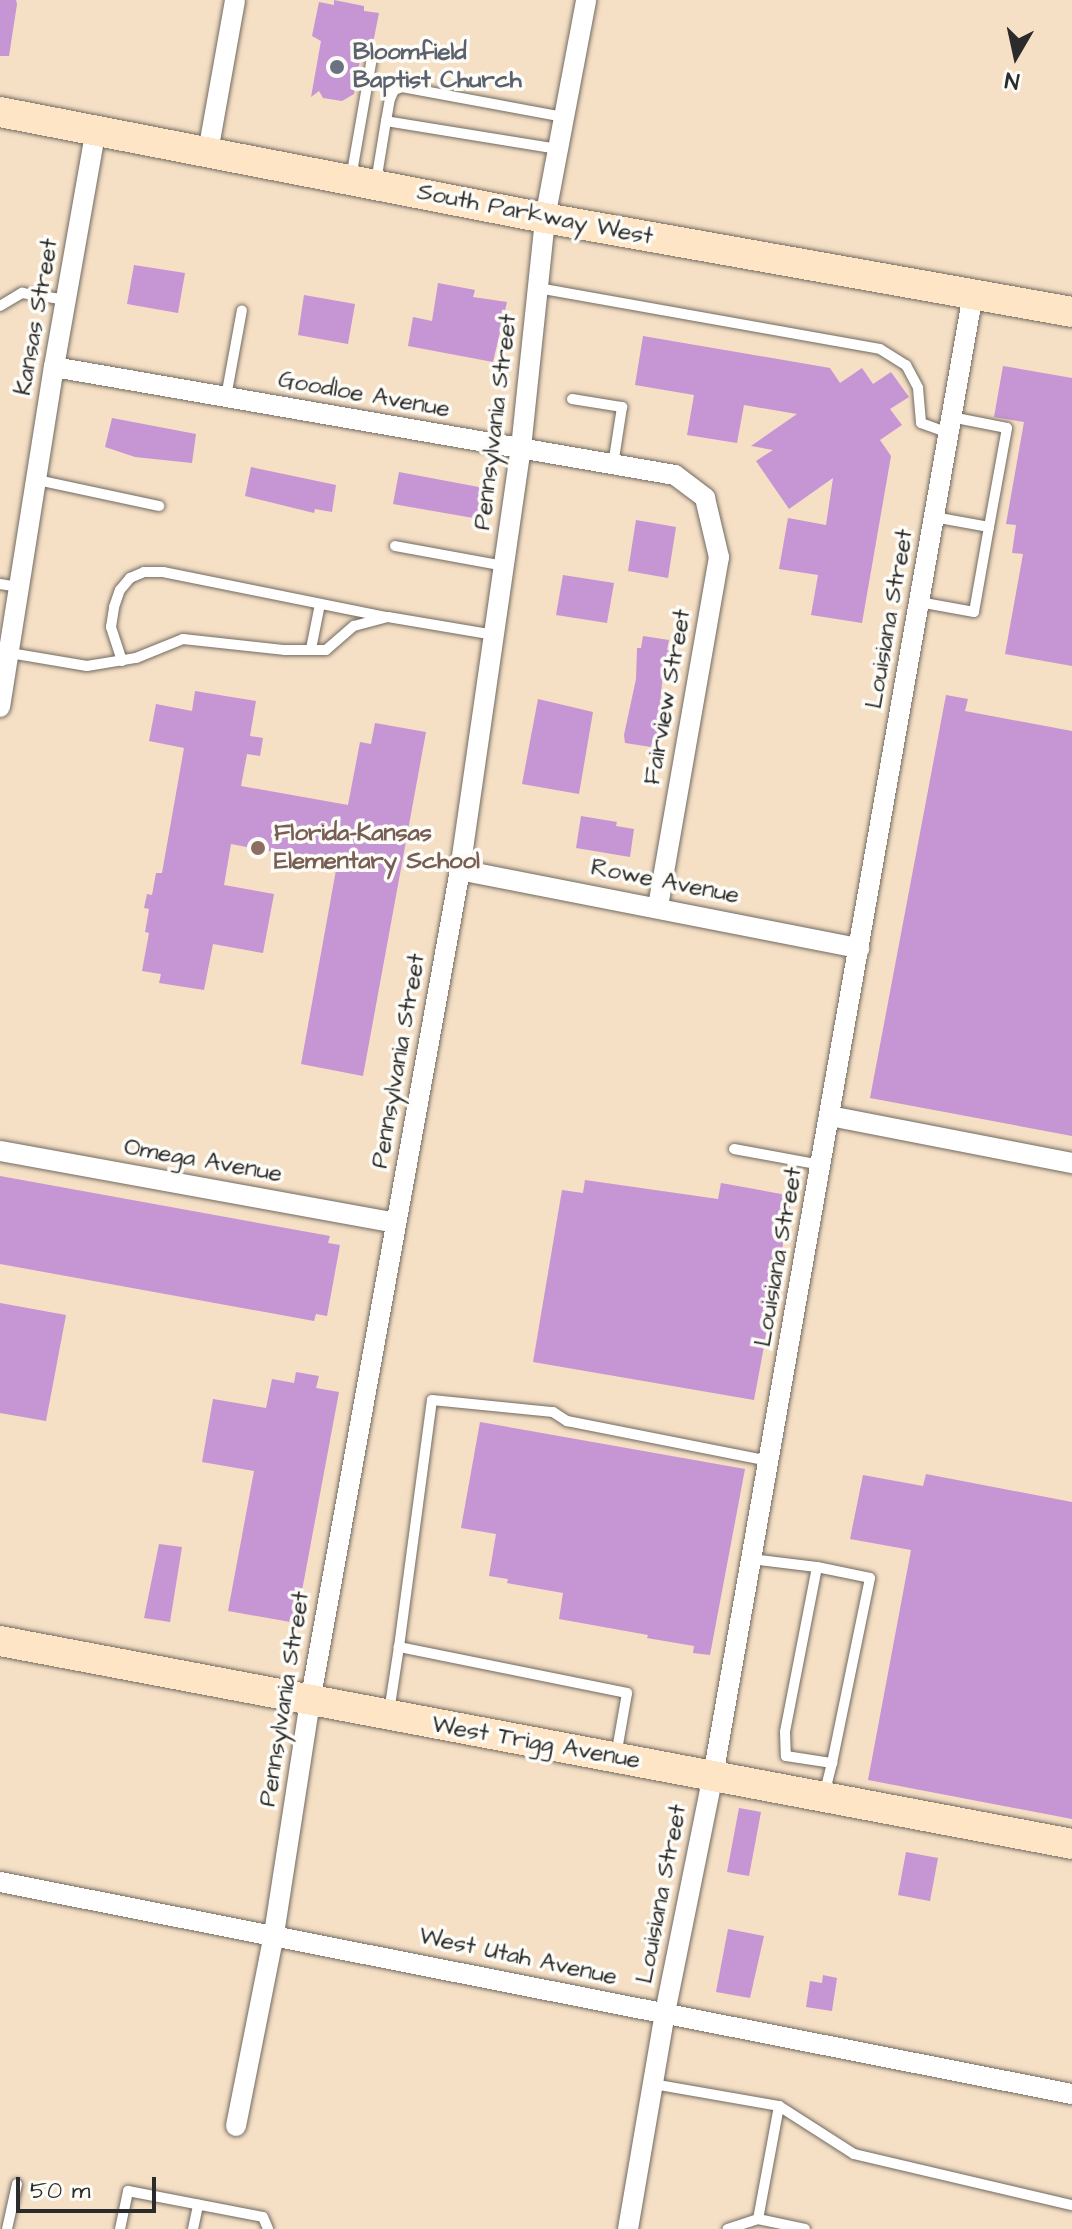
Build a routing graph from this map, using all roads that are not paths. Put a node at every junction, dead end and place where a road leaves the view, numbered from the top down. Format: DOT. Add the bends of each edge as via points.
graph roads {
  1 [pos="235,0"];
  2 [pos="586,0"];
  3 [pos="372,58"];
  4 [pos="0,112"];
  5 [pos="564,117"];
  6 [pos="386,121"];
  7 [pos="96,130"];
  8 [pos="558,149"];
  9 [pos="208,152"];
  10 [pos="363,182"];
  11 [pos="545,218"];
  12 [pos="538,288"];
  13 [pos="973,294"];
  14 [pos="66,300"];
  15 [pos="0,306"];
  16 [pos="242,310"];
  17 [pos="1072,312"];
  18 [pos="54,367"];
  19 [pos="226,397"];
  20 [pos="572,399"];
  21 [pos="950,425"];
  22 [pos="521,448"];
  23 [pos="613,465"];
  24 [pos="37,480"];
  25 [pos="705,498"];
  26 [pos="159,506"];
  27 [pos="934,517"];
  28 [pos="989,527"];
  29 [pos="395,546"];
  30 [pos="504,566"];
  31 [pos="10,585"];
  32 [pos="919,602"];
  33 [pos="320,604"];
  34 [pos="388,617"];
  35 [pos="494,635"];
  36 [pos="311,649"];
  37 [pos="10,653"];
  38 [pos="122,661"];
  39 [pos="1,705"];
  40 [pos="460,870"];
  41 [pos="658,906"];
  42 [pos="859,948"];
  43 [pos="830,1116"];
  44 [pos="734,1149"];
  45 [pos="0,1151"];
  46 [pos="1072,1163"];
  47 [pos="821,1165"];
  48 [pos="396,1223"];
  49 [pos="769,1461"];
  50 [pos="751,1559"];
  51 [pos="817,1567"];
  52 [pos="0,1641"];
  53 [pos="399,1647"];
  54 [pos="310,1702"];
  55 [pos="388,1716"];
  56 [pos="616,1758"];
  57 [pos="832,1763"];
  58 [pos="713,1776"];
  59 [pos="824,1797"];
  60 [pos="1072,1844"];
  61 [pos="0,1882"];
  62 [pos="274,1934"];
  63 [pos="665,2013"];
  64 [pos="653,2084"];
  65 [pos="1072,2094"];
  66 [pos="779,2106"];
  67 [pos="236,2126"];
  68 [pos="17,2184"];
  69 [pos="198,2205"];
  70 [pos="1072,2205"];
  71 [pos="758,2219"];
  72 [pos="7,2229"];
  73 [pos="120,2229"];
  74 [pos="193,2229"];
  75 [pos="268,2229"];
  76 [pos="628,2229"];
  77 [pos="728,2229"];
  78 [pos="805,2229"];
  1 -- 9 [label="street"];
  2 -- 5 [label="street, Pennsylvania Street"];
  3 -- 10 [label="lane"];
  4 -- 7 [label="street, South Parkway West"];
  5 -- 6 [label="lane" via="402,87 394,90"];
  5 -- 8 [label="street, Pennsylvania Street"];
  6 -- 8 [label="lane"];
  6 -- 10 [label="lane"];
  7 -- 9 [label="street, South Parkway West"];
  7 -- 14 [label="street, Kansas Street"];
  8 -- 11 [label="street, Pennsylvania Street"];
  9 -- 10 [label="street, South Parkway West"];
  10 -- 11 [label="street, South Parkway West"];
  11 -- 12 [label="street, Pennsylvania Street"];
  11 -- 13 [label="street, South Parkway West"];
  12 -- 21 [label="lane" via="880,349 906,365 918,388 921,423"];
  12 -- 22 [label="street, Pennsylvania Street"];
  13 -- 17 [label="street, South Parkway West"];
  13 -- 21 [label="street, Louisiana Street"];
  14 -- 15 [label="lane" via="22,293"];
  14 -- 18 [label="street, Kansas Street"];
  16 -- 19 [label="lane"];
  18 -- 19 [label="street, Goodloe Avenue"];
  18 -- 24 [label="street, Kansas Street"];
  19 -- 22 [label="street, Goodloe Avenue"];
  20 -- 23 [label="lane" via="622,407"];
  21 -- 27 [label="street, Louisiana Street"];
  21 -- 28 [label="lane" via="1007,428"];
  22 -- 23 [label="street, Goodloe Avenue"];
  22 -- 30 [label="street, Pennsylvania Street"];
  23 -- 25 [label="street, Goodloe Avenue" via="675,475"];
  24 -- 26 [label="lane"];
  24 -- 31 [label="street, Kansas Street"];
  25 -- 41 [label="street, Fairview Street" via="719,557"];
  27 -- 28 [label="lane"];
  27 -- 32 [label="street, Louisiana Street"];
  28 -- 32 [label="lane" via="974,612"];
  29 -- 30 [label="lane"];
  30 -- 35 [label="street, Pennsylvania Street"];
  31 -- 37 [label="street, Kansas Street"];
  32 -- 42 [label="street, Louisiana Street"];
  33 -- 34 [label="lane"];
  33 -- 36 [label="lane"];
  33 -- 38 [label="lane" via="144,572 130,578 114,607 111,627"];
  34 -- 35 [label="lane"];
  34 -- 36 [label="lane" via="354,626 326,650"];
  35 -- 40 [label="street, Pennsylvania Street"];
  36 -- 38 [label="lane" via="183,639"];
  37 -- 38 [label="lane" via="87,666"];
  37 -- 39 [label="street, Kansas Street"];
  40 -- 41 [label="street, Rowe Avenue"];
  40 -- 48 [label="street, Pennsylvania Street"];
  41 -- 42 [label="street, Rowe Avenue"];
  42 -- 43 [label="street, Louisiana Street"];
  43 -- 46 [label="street"];
  43 -- 47 [label="street, Louisiana Street"];
  44 -- 47 [label="lane"];
  45 -- 48 [label="street, Omega Avenue"];
  47 -- 49 [label="street, Louisiana Street"];
  48 -- 54 [label="street, Pennsylvania Street"];
  49 -- 50 [label="street, Louisiana Street"];
  49 -- 53 [label="lane" via="567,1421 553,1412 432,1400"];
  50 -- 51 [label="lane"];
  50 -- 58 [label="street, Louisiana Street"];
  51 -- 57 [label="lane" via="785,1732 786,1756"];
  51 -- 57 [label="lane" via="870,1578"];
  52 -- 54 [label="street, West Trigg Avenue"];
  53 -- 55 [label="lane"];
  53 -- 56 [label="lane" via="627,1693"];
  54 -- 55 [label="street, West Trigg Avenue"];
  54 -- 62 [label="street, Pennsylvania Street"];
  55 -- 56 [label="street, West Trigg Avenue"];
  56 -- 58 [label="street, West Trigg Avenue"];
  57 -- 59 [label="lane"];
  58 -- 59 [label="street, West Trigg Avenue"];
  58 -- 63 [label="street, Louisiana Street"];
  59 -- 60 [label="street, West Trigg Avenue"];
  61 -- 62 [label="street, West Utah Avenue"];
  62 -- 63 [label="street, West Utah Avenue"];
  62 -- 67 [label="street, Pennsylvania Street"];
  63 -- 64 [label="street, Louisiana Street"];
  63 -- 65 [label="street, West Utah Avenue"];
  64 -- 66 [label="lane"];
  64 -- 76 [label="street, Louisiana Street"];
  66 -- 70 [label="lane" via="854,2154"];
  66 -- 71 [label="lane"];
  68 -- 72 [label="lane"];
  69 -- 73 [label="lane" via="128,2191"];
  69 -- 74 [label="lane"];
  69 -- 75 [label="lane" via="263,2217"];
  71 -- 77 [label="lane"];
  71 -- 78 [label="lane"];
}
